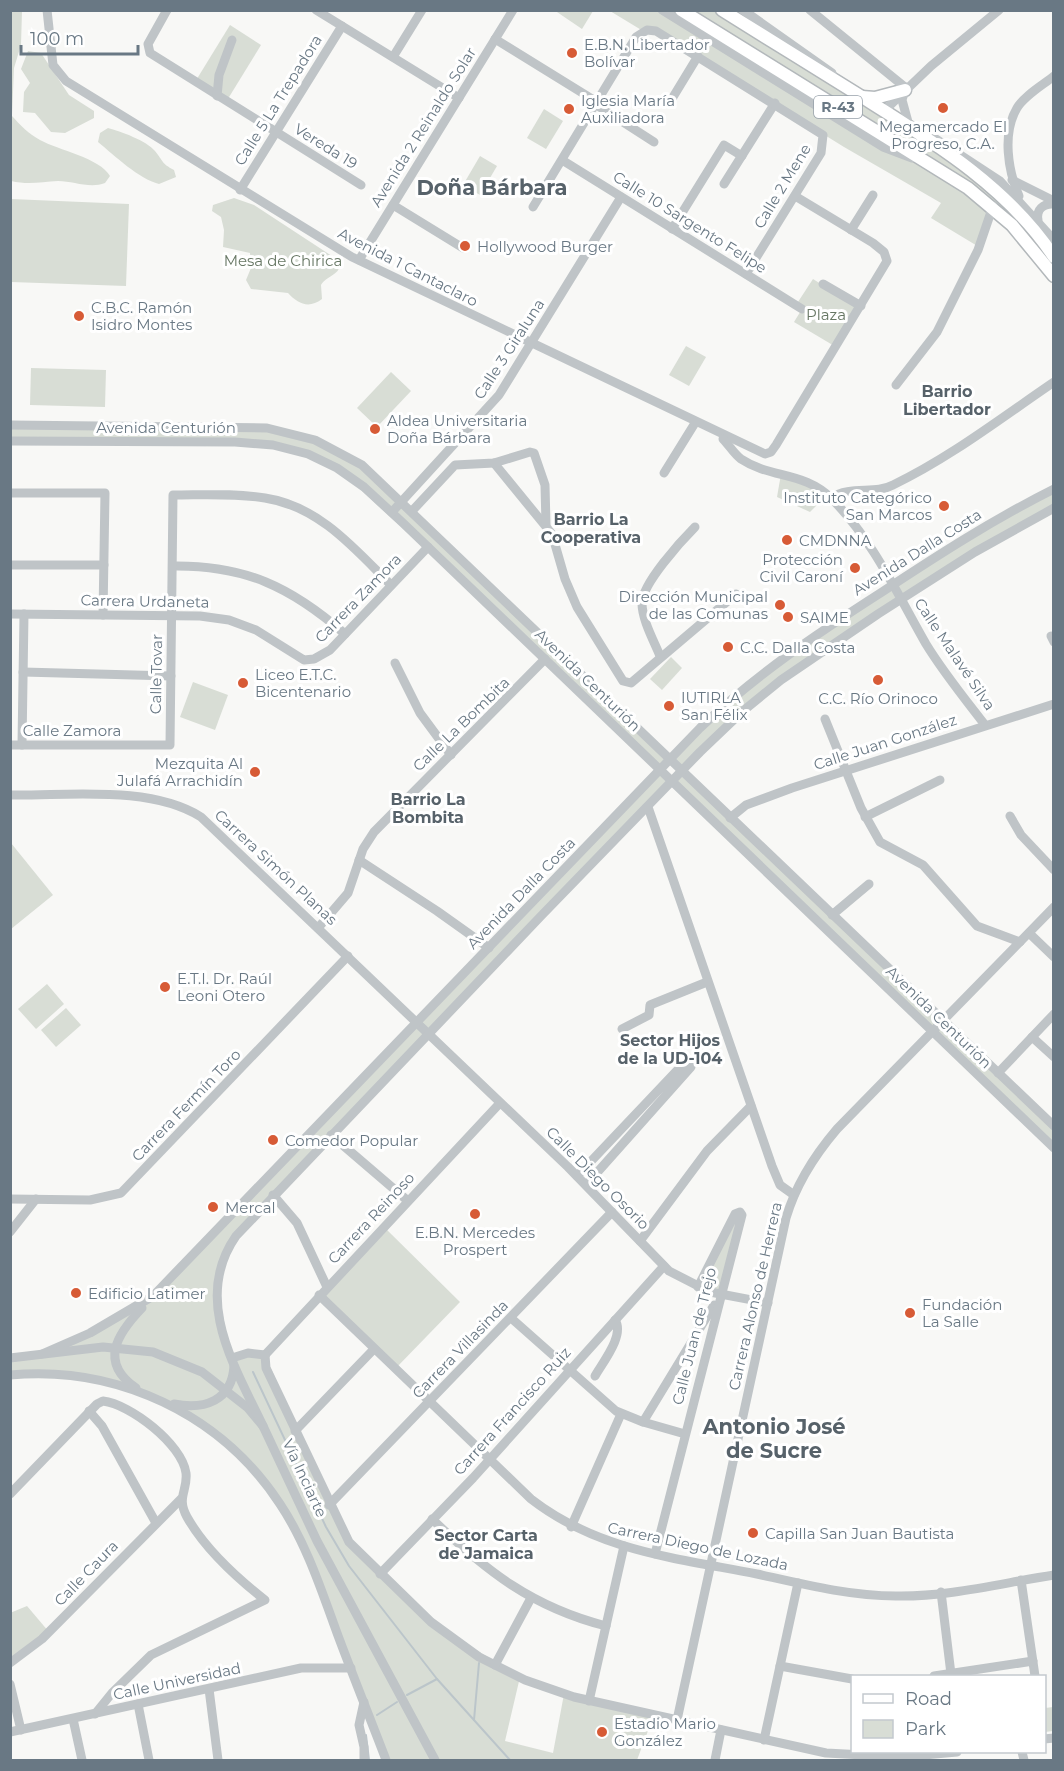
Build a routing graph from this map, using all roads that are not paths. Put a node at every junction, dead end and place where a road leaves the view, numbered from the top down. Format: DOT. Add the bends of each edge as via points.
graph roads {
  1 [pos="47,10"];
  2 [pos="167,10"];
  3 [pos="316,10"];
  4 [pos="422,10"];
  5 [pos="513,10"];
  6 [pos="662,10"];
  7 [pos="681,10"];
  8 [pos="722,10"];
  9 [pos="743,10"];
  10 [pos="810,10"];
  11 [pos="999,10"];
  12 [pos="342,26"];
  13 [pos="495,39"];
  14 [pos="232,40"];
  15 [pos="698,56"];
  16 [pos="393,57"];
  17 [pos="1053,76"];
  18 [pos="905,89"];
  19 [pos="856,94"];
  20 [pos="217,96"];
  21 [pos="459,98"];
  22 [pos="670,102"];
  23 [pos="596,103"];
  24 [pos="776,103"];
  25 [pos="838,107"];
  26 [pos="884,111"];
  27 [pos="908,122"];
  28 [pos="275,132"];
  29 [pos="654,142"];
  30 [pos="908,149"];
  31 [pos="742,156"];
  32 [pos="562,160"];
  33 [pos="1010,161"];
  34 [pos="932,164"];
  35 [pos="982,167"];
  36 [pos="1014,181"];
  37 [pos="724,184"];
  38 [pos="361,185"];
  39 [pos="240,190"];
  40 [pos="1041,194"];
  41 [pos="873,195"];
  42 [pos="795,196"];
  43 [pos="621,197"];
  44 [pos="1053,202"];
  45 [pos="1023,204"];
  46 [pos="393,205"];
  47 [pos="993,206"];
  48 [pos="533,207"];
  49 [pos="1038,220"];
  50 [pos="672,229"];
  51 [pos="851,230"];
  52 [pos="1053,240"];
  53 [pos="463,248"];
  54 [pos="1053,257"];
  55 [pos="359,260"];
  56 [pos="746,274"];
  57 [pos="1053,276"];
  58 [pos="823,284"];
  59 [pos="861,306"];
  60 [pos="802,309"];
  61 [pos="531,344"];
  62 [pos="1053,382"];
  63 [pos="896,385"];
  64 [pos="695,423"];
  65 [pos="10,425"];
  66 [pos="719,434"];
  67 [pos="10,441"];
  68 [pos="494,463"];
  69 [pos="664,474"];
  70 [pos="1053,489"];
  71 [pos="10,493"];
  72 [pos="830,498"];
  73 [pos="402,501"];
  74 [pos="1053,508"];
  75 [pos="412,511"];
  76 [pos="392,512"];
  77 [pos="546,525"];
  78 [pos="695,527"];
  79 [pos="428,547"];
  80 [pos="10,565"];
  81 [pos="104,566"];
  82 [pos="173,566"];
  83 [pos="392,585"];
  84 [pos="892,585"];
  85 [pos="736,594"];
  86 [pos="900,600"];
  87 [pos="10,614"];
  88 [pos="24,614"];
  89 [pos="103,615"];
  90 [pos="172,615"];
  91 [pos="345,634"];
  92 [pos="660,657"];
  93 [pos="545,659"];
  94 [pos="304,660"];
  95 [pos="395,663"];
  96 [pos="23,672"];
  97 [pos="171,676"];
  98 [pos="1053,704"];
  99 [pos="825,719"];
  100 [pos="985,725"];
  101 [pos="10,745"];
  102 [pos="22,745"];
  103 [pos="170,745"];
  104 [pos="451,755"];
  105 [pos="671,760"];
  106 [pos="660,771"];
  107 [pos="682,771"];
  108 [pos="844,771"];
  109 [pos="940,780"];
  110 [pos="672,781"];
  111 [pos="10,795"];
  112 [pos="648,807"];
  113 [pos="1010,816"];
  114 [pos="865,817"];
  115 [pos="730,818"];
  116 [pos="359,860"];
  117 [pos="1053,870"];
  118 [pos="869,884"];
  119 [pos="1053,907"];
  120 [pos="832,915"];
  121 [pos="318,928"];
  122 [pos="1029,933"];
  123 [pos="1020,942"];
  124 [pos="489,948"];
  125 [pos="348,956"];
  126 [pos="1053,957"];
  127 [pos="707,982"];
  128 [pos="1053,1014"];
  129 [pos="944,1022"];
  130 [pos="418,1023"];
  131 [pos="622,1029"];
  132 [pos="932,1031"];
  133 [pos="428,1034"];
  134 [pos="1032,1036"];
  135 [pos="1053,1057"];
  136 [pos="998,1073"];
  137 [pos="500,1103"];
  138 [pos="751,1106"];
  139 [pos="1053,1126"];
  140 [pos="331,1135"];
  141 [pos="1053,1148"];
  142 [pos="577,1176"];
  143 [pos="586,1185"];
  144 [pos="273,1195"];
  145 [pos="794,1195"];
  146 [pos="10,1198"];
  147 [pos="36,1199"];
  148 [pos="408,1202"];
  149 [pos="612,1212"];
  150 [pos="10,1232"];
  151 [pos="640,1241"];
  152 [pos="664,1266"];
  153 [pos="327,1287"];
  154 [pos="698,1287"];
  155 [pos="319,1295"];
  156 [pos="720,1295"];
  157 [pos="153,1296"];
  158 [pos="768,1303"];
  159 [pos="511,1318"];
  160 [pos="615,1320"];
  161 [pos="115,1347"];
  162 [pos="374,1349"];
  163 [pos="42,1354"];
  164 [pos="265,1355"];
  165 [pos="10,1358"];
  166 [pos="233,1361"];
  167 [pos="568,1371"];
  168 [pos="10,1376"];
  169 [pos="596,1376"];
  170 [pos="115,1384"];
  171 [pos="228,1390"];
  172 [pos="143,1393"];
  173 [pos="111,1402"];
  174 [pos="165,1402"];
  175 [pos="430,1402"];
  176 [pos="89,1411"];
  177 [pos="621,1414"];
  178 [pos="643,1422"];
  179 [pos="263,1426"];
  180 [pos="295,1431"];
  181 [pos="685,1434"];
  182 [pos="489,1460"];
  183 [pos="10,1494"];
  184 [pos="181,1499"];
  185 [pos="329,1505"];
  186 [pos="432,1519"];
  187 [pos="156,1523"];
  188 [pos="571,1527"];
  189 [pos="624,1546"];
  190 [pos="655,1554"];
  191 [pos="710,1566"];
  192 [pos="380,1575"];
  193 [pos="1053,1575"];
  194 [pos="1021,1580"];
  195 [pos="798,1583"];
  196 [pos="941,1592"];
  197 [pos="531,1598"];
  198 [pos="606,1626"];
  199 [pos="1033,1662"];
  200 [pos="10,1663"];
  201 [pos="495,1665"];
  202 [pos="780,1666"];
  203 [pos="351,1668"];
  204 [pos="951,1674"];
  205 [pos="945,1675"];
  206 [pos="1035,1675"];
  207 [pos="851,1679"];
  208 [pos="10,1684"];
  209 [pos="209,1689"];
  210 [pos="589,1701"];
  211 [pos="364,1702"];
  212 [pos="138,1704"];
  213 [pos="95,1714"];
  214 [pos="73,1719"];
  215 [pos="677,1720"];
  216 [pos="21,1730"];
  217 [pos="721,1730"];
  218 [pos="10,1732"];
  219 [pos="764,1740"];
  220 [pos="952,1755"];
  221 [pos="861,1756"];
  222 [pos="82,1761"];
  223 [pos="149,1761"];
  224 [pos="218,1761"];
  225 [pos="364,1761"];
  226 [pos="387,1761"];
  227 [pos="435,1761"];
  228 [pos="715,1761"];
  1 -- 39 [label="street, Avenida 1 Cantaclaro" via="55,70 73,87"];
  2 -- 20 [label="street, Vereda 19" via="148,47 154,56"];
  3 -- 12 [label="street"];
  4 -- 16 [label="street"];
  5 -- 13 [label="street, Avenida 2 Reinaldo Solar"];
  6 -- 34 [label="street" via="883,147"];
  7 -- 25 [label="main road, R-43"];
  8 -- 19 [label="main road, R-43"];
  9 -- 19 [label="street" via="816,60"];
  10 -- 18 [label="street"];
  11 -- 18 [label="street"];
  12 -- 16 [label="street"];
  12 -- 28 [label="street, Calle 5 La Trepadora"];
  13 -- 21 [label="street, Avenida 2 Reinaldo Solar"];
  13 -- 23 [label="street"];
  14 -- 20 [label="street" via="219,75"];
  15 -- 22 [label="street"];
  15 -- 23 [label="street" via="660,33 647,30 636,37"];
  15 -- 24 [label="street"];
  16 -- 21 [label="street"];
  17 -- 33 [label="street" via="1017,108 1009,143"];
  18 -- 19 [label="main road" via="875,98"];
  18 -- 26 [label="street"];
  18 -- 27 [label="street" via="902,100"];
  19 -- 26 [label="main road, R-43"];
  20 -- 28 [label="street, Vereda 19"];
  21 -- 46 [label="street, Avenida 2 Reinaldo Solar"];
  23 -- 29 [label="street"];
  23 -- 32 [label="street"];
  24 -- 31 [label="street"];
  24 -- 42 [label="street, Calle 2 Mene" via="820,132 824,143"];
  25 -- 26 [label="main road" via="864,117 876,117"];
  25 -- 30 [label="main road, R-43"];
  26 -- 27 [label="street, R-43"];
  26 -- 30 [label="main road, R-43" via="884,129"];
  26 -- 54 [label="main road, R-43" via="984,180 1016,210"];
  27 -- 35 [label="street, R-43"];
  28 -- 38 [label="street, Vereda 19"];
  28 -- 39 [label="street, Calle 5 La Trepadora"];
  30 -- 34 [label="main road, R-43"];
  31 -- 37 [label="street"];
  31 -- 50 [label="street" via="724,145"];
  32 -- 43 [label="street, Calle 10 Sargento Felipe"];
  32 -- 48 [label="street"];
  33 -- 36 [label="street"];
  33 -- 40 [label="street" via="1019,175"];
  34 -- 47 [label="main road, R-43"];
  35 -- 36 [label="street, R-43"];
  35 -- 45 [label="street, R-43"];
  36 -- 40 [label="street"];
  36 -- 45 [label="street"];
  39 -- 55 [label="street, Avenida 1 Cantaclaro"];
  40 -- 44 [label="street"];
  41 -- 51 [label="street"];
  42 -- 51 [label="street"];
  42 -- 56 [label="street, Calle 2 Mene"];
  43 -- 50 [label="street, Calle 10 Sargento Felipe"];
  43 -- 61 [label="street, Calle 3 Giraluna"];
  44 -- 49 [label="street" via="1042,207"];
  45 -- 49 [label="street, R-43"];
  46 -- 53 [label="street"];
  46 -- 55 [label="street, Avenida 2 Reinaldo Solar"];
  47 -- 57 [label="main road, R-43" via="1027,240"];
  47 -- 63 [label="street" via="978,250 937,332"];
  49 -- 52 [label="street, R-43"];
  50 -- 56 [label="street, Calle 10 Sargento Felipe"];
  51 -- 59 [label="street" via="887,258"];
  55 -- 61 [label="street, Avenida 1 Cantaclaro"];
  56 -- 60 [label="street, Calle 10 Sargento Felipe"];
  58 -- 59 [label="street"];
  59 -- 66 [label="street, Avenida 1 Cantaclaro" via="768,454"];
  61 -- 64 [label="street, Avenida 1 Cantaclaro"];
  61 -- 73 [label="street, Calle 3 Giraluna" via="490,407"];
  62 -- 72 [label="street" via="960,448 890,487 850,489"];
  64 -- 66 [label="street, Avenida 1 Cantaclaro"];
  64 -- 69 [label="street"];
  65 -- 73 [label="street, Avenida Centurión" via="233,426 287,432 348,456"];
  66 -- 72 [label="street, Calle Malavé Silva" via="743,460 802,478"];
  67 -- 76 [label="street, Avenida Centurión" via="273,445 308,454 337,468"];
  68 -- 75 [label="street" via="452,467"];
  68 -- 77 [label="street"];
  68 -- 77 [label="street" via="534,453 545,485"];
  70 -- 84 [label="street, Avenida Dalla Costa"];
  71 -- 81 [label="street" via="105,493"];
  72 -- 84 [label="street, Calle Malavé Silva" via="858,531"];
  73 -- 75 [label="street, Avenida Centurión"];
  73 -- 76 [label="street, Calle 3 Giraluna"];
  74 -- 86 [label="street, Avenida Dalla Costa"];
  75 -- 105 [label="street, Avenida Centurión"];
  76 -- 79 [label="street, Avenida Centurión"];
  77 -- 92 [label="street" via="577,607 619,677 631,683"];
  78 -- 92 [label="street" via="648,585 642,599"];
  79 -- 83 [label="street, Carrera Zamora"];
  79 -- 93 [label="street, Avenida Centurión"];
  80 -- 81 [label="street"];
  81 -- 89 [label="street"];
  82 -- 83 [label="street, Calle Tovar" via="173,495 265,498 303,509 329,525"];
  82 -- 90 [label="street, Calle Tovar"];
  82 -- 91 [label="street" via="223,569 267,581 312,606"];
  83 -- 91 [label="street, Carrera Zamora"];
  84 -- 86 [label="street, Calle Malavé Silva"];
  84 -- 105 [label="street, Avenida Dalla Costa" via="763,673 714,715"];
  85 -- 92 [label="street"];
  86 -- 100 [label="street, Calle Malavé Silva"];
  86 -- 107 [label="street, Avenida Dalla Costa" via="768,690"];
  87 -- 88 [label="street, Carrera Urdaneta"];
  88 -- 89 [label="street, Carrera Urdaneta"];
  88 -- 96 [label="street"];
  89 -- 90 [label="street, Carrera Urdaneta"];
  90 -- 94 [label="street, Carrera Urdaneta" via="243,624"];
  90 -- 97 [label="street, Calle Tovar"];
  91 -- 94 [label="street, Carrera Zamora" via="325,654"];
  93 -- 104 [label="street, Calle La Bombita"];
  93 -- 106 [label="street, Avenida Centurión"];
  95 -- 104 [label="street" via="420,713"];
  96 -- 97 [label="street"];
  96 -- 102 [label="street"];
  97 -- 103 [label="street, Calle Tovar"];
  98 -- 100 [label="street, Calle Juan González"];
  99 -- 108 [label="street"];
  100 -- 108 [label="street, Calle Juan González"];
  101 -- 102 [label="street, Calle Zamora"];
  102 -- 103 [label="street, Calle Zamora"];
  104 -- 116 [label="street, Calle La Bombita" via="382,822"];
  105 -- 106 [label="street, Avenida Dalla Costa"];
  105 -- 107 [label="street, Avenida Centurión"];
  106 -- 110 [label="street, Avenida Centurión"];
  106 -- 124 [label="street, Avenida Dalla Costa"];
  107 -- 110 [label="street, Avenida Dalla Costa"];
  107 -- 115 [label="street, Avenida Centurión"];
  108 -- 114 [label="street"];
  108 -- 115 [label="street, Calle Juan González" via="756,800"];
  109 -- 114 [label="street"];
  110 -- 112 [label="street, Avenida Dalla Costa"];
  110 -- 132 [label="street, Avenida Centurión"];
  111 -- 121 [label="street, Carrera Simón Planas" via="139,797 179,805 216,829"];
  112 -- 127 [label="street"];
  112 -- 133 [label="street, Avenida Dalla Costa"];
  113 -- 117 [label="street" via="1021,835"];
  114 -- 123 [label="street" via="880,842 923,865 971,921 984,930"];
  115 -- 120 [label="street, Avenida Centurión"];
  116 -- 121 [label="street, Calle La Bombita" via="348,893"];
  116 -- 124 [label="street"];
  118 -- 120 [label="street"];
  119 -- 122 [label="street, Carrera Alonso de Herrera"];
  120 -- 129 [label="street, Avenida Centurión"];
  121 -- 125 [label="street, Carrera Simón Planas"];
  122 -- 123 [label="street, Carrera Alonso de Herrera"];
  122 -- 126 [label="street"];
  123 -- 129 [label="street, Carrera Alonso de Herrera"];
  124 -- 130 [label="street, Avenida Dalla Costa"];
  125 -- 130 [label="street, Carrera Simón Planas"];
  125 -- 147 [label="street, Carrera Fermín Toro" via="121,1193 105,1199"];
  127 -- 131 [label="street" via="650,1005 649,1015"];
  127 -- 138 [label="street"];
  128 -- 134 [label="street"];
  129 -- 132 [label="street, Carrera Alonso de Herrera"];
  129 -- 136 [label="street, Avenida Centurión"];
  130 -- 133 [label="street, Carrera Simón Planas"];
  130 -- 157 [label="street, Avenida Dalla Costa"];
  132 -- 141 [label="street, Avenida Centurión"];
  132 -- 145 [label="street, Carrera Alonso de Herrera" via="822,1146"];
  133 -- 137 [label="street, Calle Diego Osorio"];
  133 -- 140 [label="street, Avenida Dalla Costa"];
  134 -- 135 [label="street"];
  134 -- 136 [label="street"];
  136 -- 139 [label="street, Avenida Centurión"];
  137 -- 142 [label="street, Calle Diego Osorio"];
  137 -- 148 [label="street, Carrera Reinoso"];
  138 -- 145 [label="street" via="777,1178 784,1190"];
  138 -- 151 [label="street" via="707,1150"];
  140 -- 144 [label="street, Avenida Dalla Costa"];
  140 -- 148 [label="street"];
  142 -- 143 [label="street, Calle Diego Osorio"];
  142 -- 143 [label="street" via="660,1086 685,1062 691,1063"];
  143 -- 149 [label="street, Calle Diego Osorio"];
  144 -- 153 [label="street" via="297,1223"];
  144 -- 166 [label="street, Avenida Dalla Costa" via="232,1243 219,1273 217,1317"];
  145 -- 158 [label="street, Carrera Alonso de Herrera"];
  146 -- 147 [label="street, Carrera Fermín Toro"];
  147 -- 150 [label="street"];
  148 -- 153 [label="street, Carrera Reinoso"];
  149 -- 151 [label="street, Calle Diego Osorio"];
  149 -- 159 [label="street, Carrera Villasinda"];
  151 -- 152 [label="street, Calle Diego Osorio"];
  152 -- 154 [label="street, Calle Diego Osorio"];
  152 -- 160 [label="street, Carrera Francisco Ruiz"];
  153 -- 155 [label="street, Carrera Reinoso"];
  154 -- 156 [label="street, Calle Diego Osorio"];
  154 -- 156 [label="street, Calle Juan de Trejo" via="735,1214 740,1212"];
  155 -- 162 [label="street, Carrera Diego de Lozada"];
  155 -- 164 [label="street, Carrera Reinoso"];
  156 -- 158 [label="street, Calle Diego Osorio"];
  156 -- 178 [label="street"];
  156 -- 181 [label="street, Calle Juan de Trejo"];
  157 -- 161 [label="street" via="122,1330"];
  157 -- 163 [label="street, Avenida Dalla Costa" via="90,1333"];
  158 -- 191 [label="street, Carrera Alonso de Herrera"];
  159 -- 167 [label="street"];
  159 -- 175 [label="street, Carrera Villasinda"];
  160 -- 167 [label="street, Carrera Francisco Ruiz"];
  160 -- 169 [label="street" via="617,1335"];
  161 -- 163 [label="street, Vía Inciarte"];
  161 -- 171 [label="street, Vía Inciarte" via="167,1356 202,1372"];
  161 -- 172 [label="street" via="119,1371"];
  162 -- 175 [label="street, Carrera Diego de Lozada"];
  162 -- 180 [label="street"];
  163 -- 165 [label="street"];
  164 -- 166 [label="street" via="248,1353"];
  164 -- 180 [label="street" via="266,1368"];
  166 -- 171 [label="street"];
  166 -- 179 [label="street, Avenida Dalla Costa"];
  167 -- 177 [label="street"];
  167 -- 182 [label="street, Carrera Francisco Ruiz"];
  168 -- 170 [label="street" via="67,1375"];
  170 -- 172 [label="street"];
  170 -- 173 [label="street"];
  171 -- 174 [label="street" via="219,1400 204,1406"];
  171 -- 179 [label="street, Vía Inciarte"];
  172 -- 174 [label="street"];
  173 -- 176 [label="street" via="103,1401"];
  173 -- 184 [label="street" via="150,1425 169,1442 185,1469"];
  174 -- 203 [label="street, Vía Inciarte" via="229,1444 280,1504 310,1562"];
  175 -- 182 [label="street, Carrera Diego de Lozada"];
  175 -- 185 [label="street, Carrera Villasinda"];
  176 -- 183 [label="street"];
  176 -- 187 [label="street" via="102,1426"];
  177 -- 178 [label="street"];
  177 -- 188 [label="street"];
  178 -- 181 [label="street"];
  179 -- 227 [label="street, Vía Inciarte" via="317,1540"];
  180 -- 185 [label="street"];
  181 -- 190 [label="street, Calle Juan de Trejo"];
  182 -- 186 [label="street, Carrera Francisco Ruiz"];
  182 -- 188 [label="street, Carrera Diego de Lozada" via="531,1499"];
  184 -- 187 [label="street, Calle Caura"];
  184 -- 213 [label="street" via="193,1527 265,1600 151,1655"];
  185 -- 192 [label="street" via="349,1542"];
  186 -- 192 [label="street, Carrera Francisco Ruiz"];
  186 -- 197 [label="street" via="480,1565"];
  187 -- 200 [label="street, Calle Caura" via="42,1639"];
  188 -- 189 [label="street, Carrera Diego de Lozada"];
  189 -- 190 [label="street, Carrera Diego de Lozada"];
  189 -- 198 [label="street"];
  190 -- 191 [label="street, Carrera Diego de Lozada"];
  191 -- 195 [label="street, Carrera Diego de Lozada"];
  191 -- 215 [label="street, Carrera Alonso de Herrera"];
  192 -- 201 [label="street" via="431,1622"];
  193 -- 194 [label="street, Carrera Diego de Lozada"];
  194 -- 196 [label="street, Carrera Diego de Lozada"];
  194 -- 199 [label="street"];
  195 -- 196 [label="street, Carrera Diego de Lozada" via="870,1596"];
  195 -- 202 [label="street"];
  196 -- 204 [label="street"];
  197 -- 198 [label="street"];
  197 -- 201 [label="street"];
  198 -- 210 [label="street"];
  199 -- 204 [label="street"];
  199 -- 206 [label="street"];
  201 -- 210 [label="street"];
  202 -- 207 [label="street"];
  202 -- 219 [label="street"];
  203 -- 209 [label="street, Calle Universidad" via="314,1666"];
  203 -- 211 [label="street, Vía Inciarte"];
  204 -- 205 [label="street"];
  208 -- 216 [label="street"];
  209 -- 212 [label="street, Calle Universidad"];
  209 -- 224 [label="street"];
  210 -- 215 [label="street"];
  211 -- 225 [label="street" via="359,1718"];
  211 -- 226 [label="street, Vía Inciarte"];
  212 -- 213 [label="street, Calle Universidad"];
  212 -- 223 [label="street"];
  213 -- 214 [label="street, Calle Universidad"];
  214 -- 216 [label="street, Calle Universidad"];
  214 -- 222 [label="street"];
  215 -- 217 [label="street"];
  216 -- 218 [label="street, Calle Universidad"];
  217 -- 219 [label="street"];
  217 -- 228 [label="street"];
  219 -- 221 [label="street"];
  220 -- 221 [label="street"];
}
